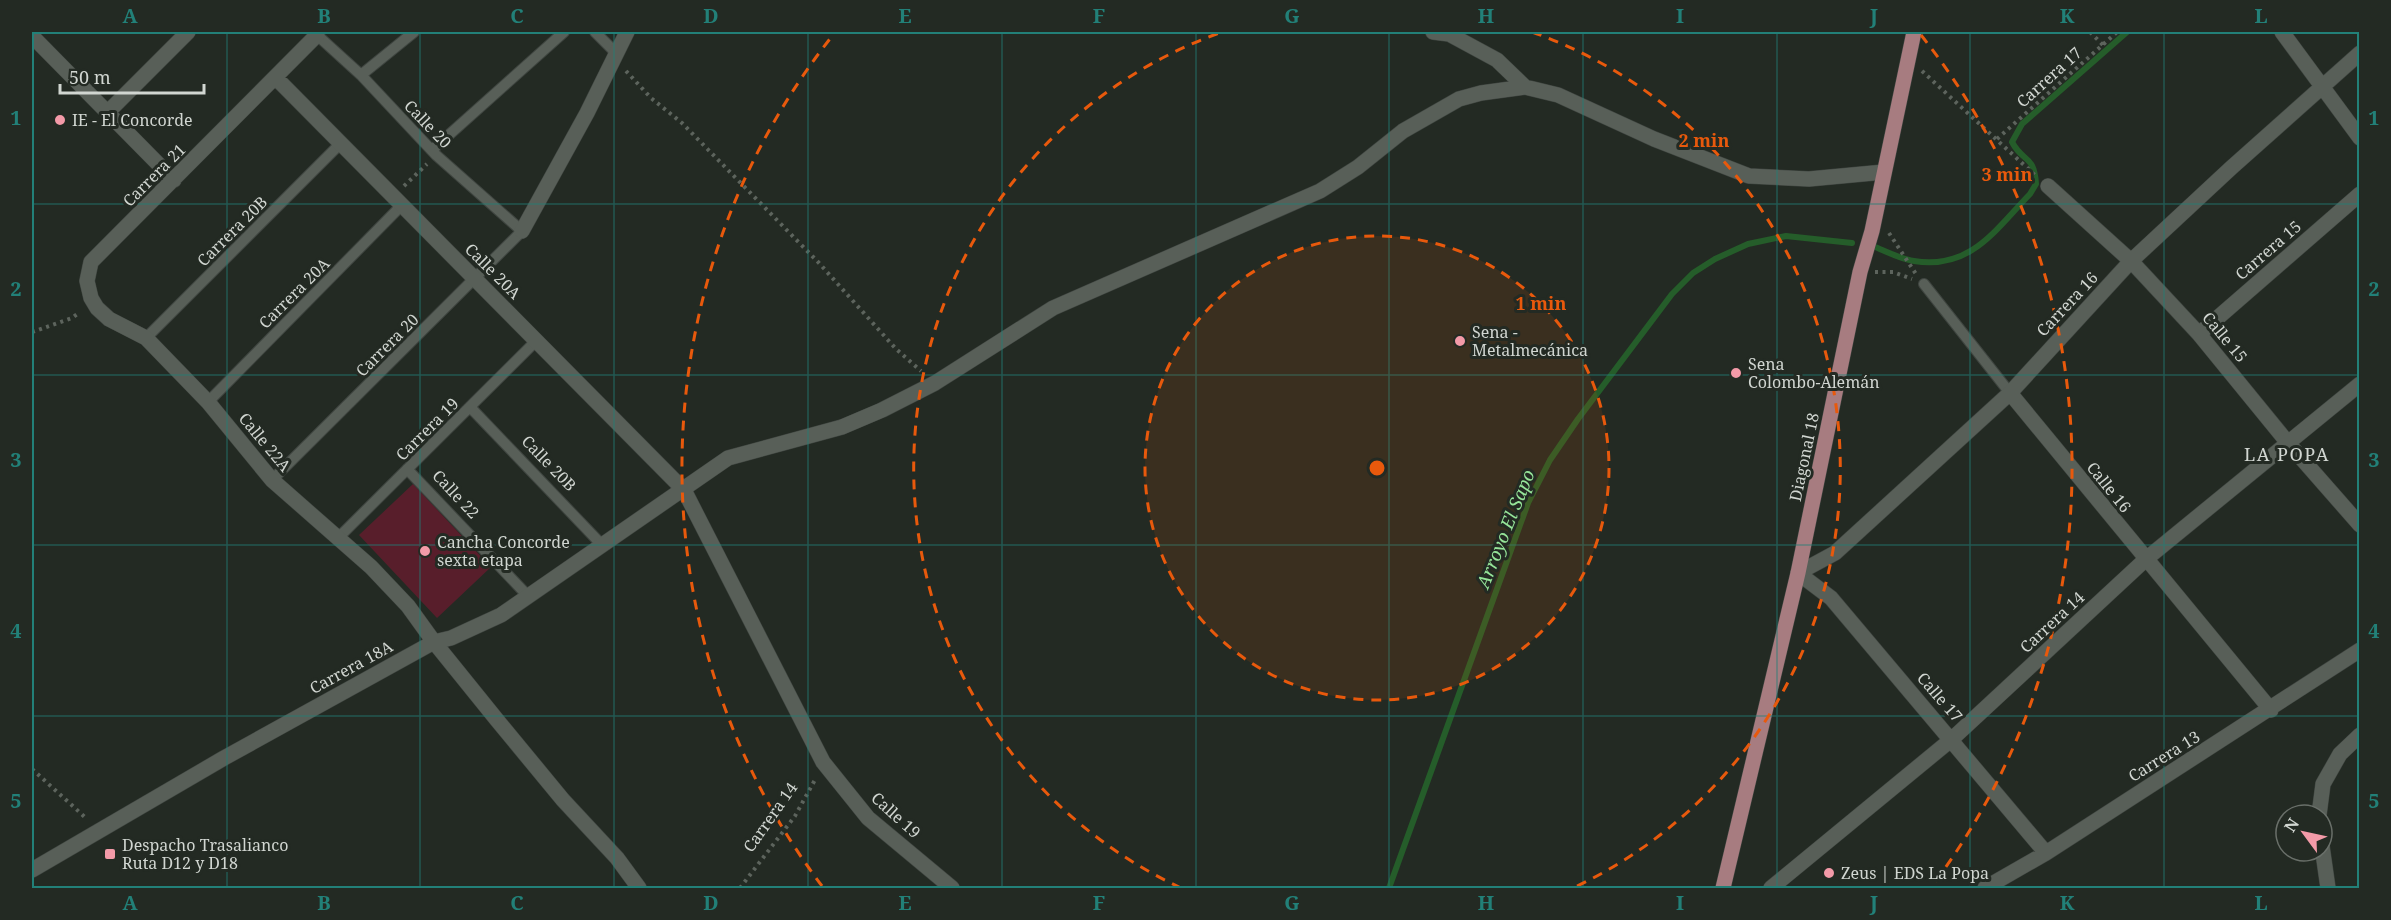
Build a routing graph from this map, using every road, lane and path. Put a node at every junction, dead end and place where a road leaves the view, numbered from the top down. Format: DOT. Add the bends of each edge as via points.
graph roads {
  1 [pos="414,32"];
  2 [pos="564,32"];
  3 [pos="595,32"];
  4 [pos="627,32"];
  5 [pos="1433,32"];
  6 [pos="1914,32"];
  7 [pos="2090,32"];
  8 [pos="2117,32"];
  9 [pos="2282,32"];
  10 [pos="316,33"];
  11 [pos="178,35"];
  12 [pos="32,36"];
  13 [pos="2103,45"];
  14 [pos="615,52"];
  15 [pos="2360,53"];
  16 [pos="1908,59"];
  17 [pos="362,75"];
  18 [pos="276,78"];
  19 [pos="1525,87"];
  20 [pos="2321,88"];
  21 [pos="107,113"];
  22 [pos="2360,138"];
  23 [pos="1997,139"];
  24 [pos="340,144"];
  25 [pos="434,152"];
  26 [pos="1884,171"];
  27 [pos="2031,172"];
  28 [pos="174,180"];
  29 [pos="2048,186"];
  30 [pos="2360,194"];
  31 [pos="397,202"];
  32 [pos="522,231"];
  33 [pos="1900,250"];
  34 [pos="2132,261"];
  35 [pos="1861,267"];
  36 [pos="1912,267"];
  37 [pos="475,278"];
  38 [pos="1924,284"];
  39 [pos="91,298"];
  40 [pos="32,332"];
  41 [pos="2199,333"];
  42 [pos="146,338"];
  43 [pos="537,340"];
  44 [pos="935,383"];
  45 [pos="2360,384"];
  46 [pos="2010,393"];
  47 [pos="208,402"];
  48 [pos="470,407"];
  49 [pos="2288,443"];
  50 [pos="407,469"];
  51 [pos="272,480"];
  52 [pos="684,490"];
  53 [pos="2360,525"];
  54 [pos="338,539"];
  55 [pos="602,544"];
  56 [pos="2146,560"];
  57 [pos="1798,573"];
  58 [pos="527,595"];
  59 [pos="434,642"];
  60 [pos="2360,651"];
  61 [pos="2271,710"];
  62 [pos="2360,735"];
  63 [pos="1952,739"];
  64 [pos="824,762"];
  65 [pos="32,769"];
  66 [pos="2321,803"];
  67 [pos="99,830"];
  68 [pos="2046,853"];
  69 [pos="2324,863"];
  70 [pos="32,870"];
  71 [pos="639,888"];
  72 [pos="740,888"];
  73 [pos="952,888"];
  74 [pos="1723,888"];
  75 [pos="1771,888"];
  76 [pos="1985,888"];
  77 [pos="2328,888"];
  1 -- 17 [label="lane"];
  2 -- 25 [label="lane"];
  3 -- 14 [label="lane"];
  4 -- 14 [label="street"];
  5 -- 19 [label="street" via="1449,34 1497,60"];
  6 -- 16 [label="main road, Diagonal 18"];
  7 -- 13 [label="path"];
  8 -- 13 [label="path, Carrera 17"];
  9 -- 20 [label="street"];
  10 -- 17 [label="lane, Calle 20"];
  10 -- 18 [label="street, Carrera 21"];
  11 -- 21 [label="street"];
  12 -- 21 [label="street"];
  13 -- 23 [label="path, Carrera 17"];
  14 -- 32 [label="street" via="587,113"];
  14 -- 44 [label="path" via="651,98 682,123 819,263 896,349"];
  15 -- 20 [label="street, Carrera 16"];
  16 -- 23 [label="path"];
  16 -- 26 [label="main road, Diagonal 18"];
  17 -- 25 [label="lane, Calle 20"];
  18 -- 24 [label="street, Calle 20A"];
  18 -- 28 [label="street, Carrera 21"];
  19 -- 26 [label="street" via="1558,95 1654,139 1749,176 1809,179"];
  19 -- 44 [label="street, Carrera 18A" via="1459,99 1403,131 1320,191 1053,308"];
  20 -- 22 [label="street"];
  20 -- 34 [label="street, Carrera 16"];
  21 -- 28 [label="street"];
  23 -- 27 [label="path"];
  24 -- 31 [label="street, Calle 20A"];
  24 -- 42 [label="lane, Carrera 20B"];
  25 -- 31 [label="path"];
  25 -- 32 [label="lane, Calle 20"];
  26 -- 35 [label="main road, Diagonal 18"];
  28 -- 39 [label="street, Carrera 21" via="91,262 87,282"];
  29 -- 34 [label="street, Calle 15"];
  30 -- 41 [label="street, Carrera 15"];
  31 -- 37 [label="street, Calle 20A"];
  31 -- 47 [label="lane, Carrera 20A"];
  32 -- 37 [label="lane, Carrera 20"];
  33 -- 36 [label="path"];
  34 -- 41 [label="street, Calle 15"];
  34 -- 46 [label="street, Carrera 16"];
  35 -- 38 [label="path" via="1893,272"];
  35 -- 57 [label="main road, Diagonal 18"];
  37 -- 43 [label="street, Calle 20A"];
  37 -- 51 [label="lane, Carrera 20"];
  38 -- 46 [label="lane, Calle 16"];
  39 -- 40 [label="path" via="72,318"];
  39 -- 42 [label="street, Calle 22A" via="109,319"];
  41 -- 49 [label="street, Calle 15"];
  42 -- 47 [label="street, Calle 22A"];
  43 -- 48 [label="lane, Carrera 19"];
  43 -- 52 [label="street, Calle 20A"];
  44 -- 52 [label="street, Carrera 18A" via="842,427 728,458"];
  45 -- 49 [label="street, Carrera 14"];
  46 -- 56 [label="street, Calle 16"];
  46 -- 57 [label="street, Carrera 16" via="1836,554"];
  47 -- 51 [label="street, Calle 22A"];
  48 -- 50 [label="lane, Carrera 19"];
  48 -- 55 [label="lane, Calle 20B"];
  49 -- 53 [label="street, Calle 15"];
  49 -- 56 [label="street, Carrera 14"];
  50 -- 54 [label="lane, Carrera 19"];
  50 -- 58 [label="lane, Calle 22"];
  51 -- 54 [label="street, Calle 22A"];
  52 -- 55 [label="street, Carrera 18A"];
  52 -- 64 [label="street, Calle 19"];
  54 -- 59 [label="street, Calle 22A" via="408,606"];
  55 -- 58 [label="street, Carrera 18A"];
  56 -- 61 [label="street, Calle 16"];
  56 -- 63 [label="street, Carrera 14"];
  57 -- 63 [label="street, Calle 17" via="1831,598"];
  57 -- 74 [label="main road, Diagonal 18"];
  58 -- 59 [label="street, Carrera 18A" via="501,615"];
  59 -- 67 [label="street, Carrera 18A"];
  59 -- 71 [label="street, Calle 22A"];
  60 -- 61 [label="street, Carrera 13"];
  61 -- 68 [label="street, Carrera 13"];
  62 -- 66 [label="street" via="2340,754 2323,784"];
  63 -- 68 [label="street, Calle 17"];
  63 -- 75 [label="street, Carrera 14"];
  64 -- 72 [label="path, Carrera 14" via="795,816"];
  64 -- 73 [label="street, Calle 19" via="867,818"];
  65 -- 67 [label="path"];
  67 -- 70 [label="street, Carrera 18A"];
  68 -- 76 [label="street, Carrera 13"];
  69 -- 77 [label="street"];
}
